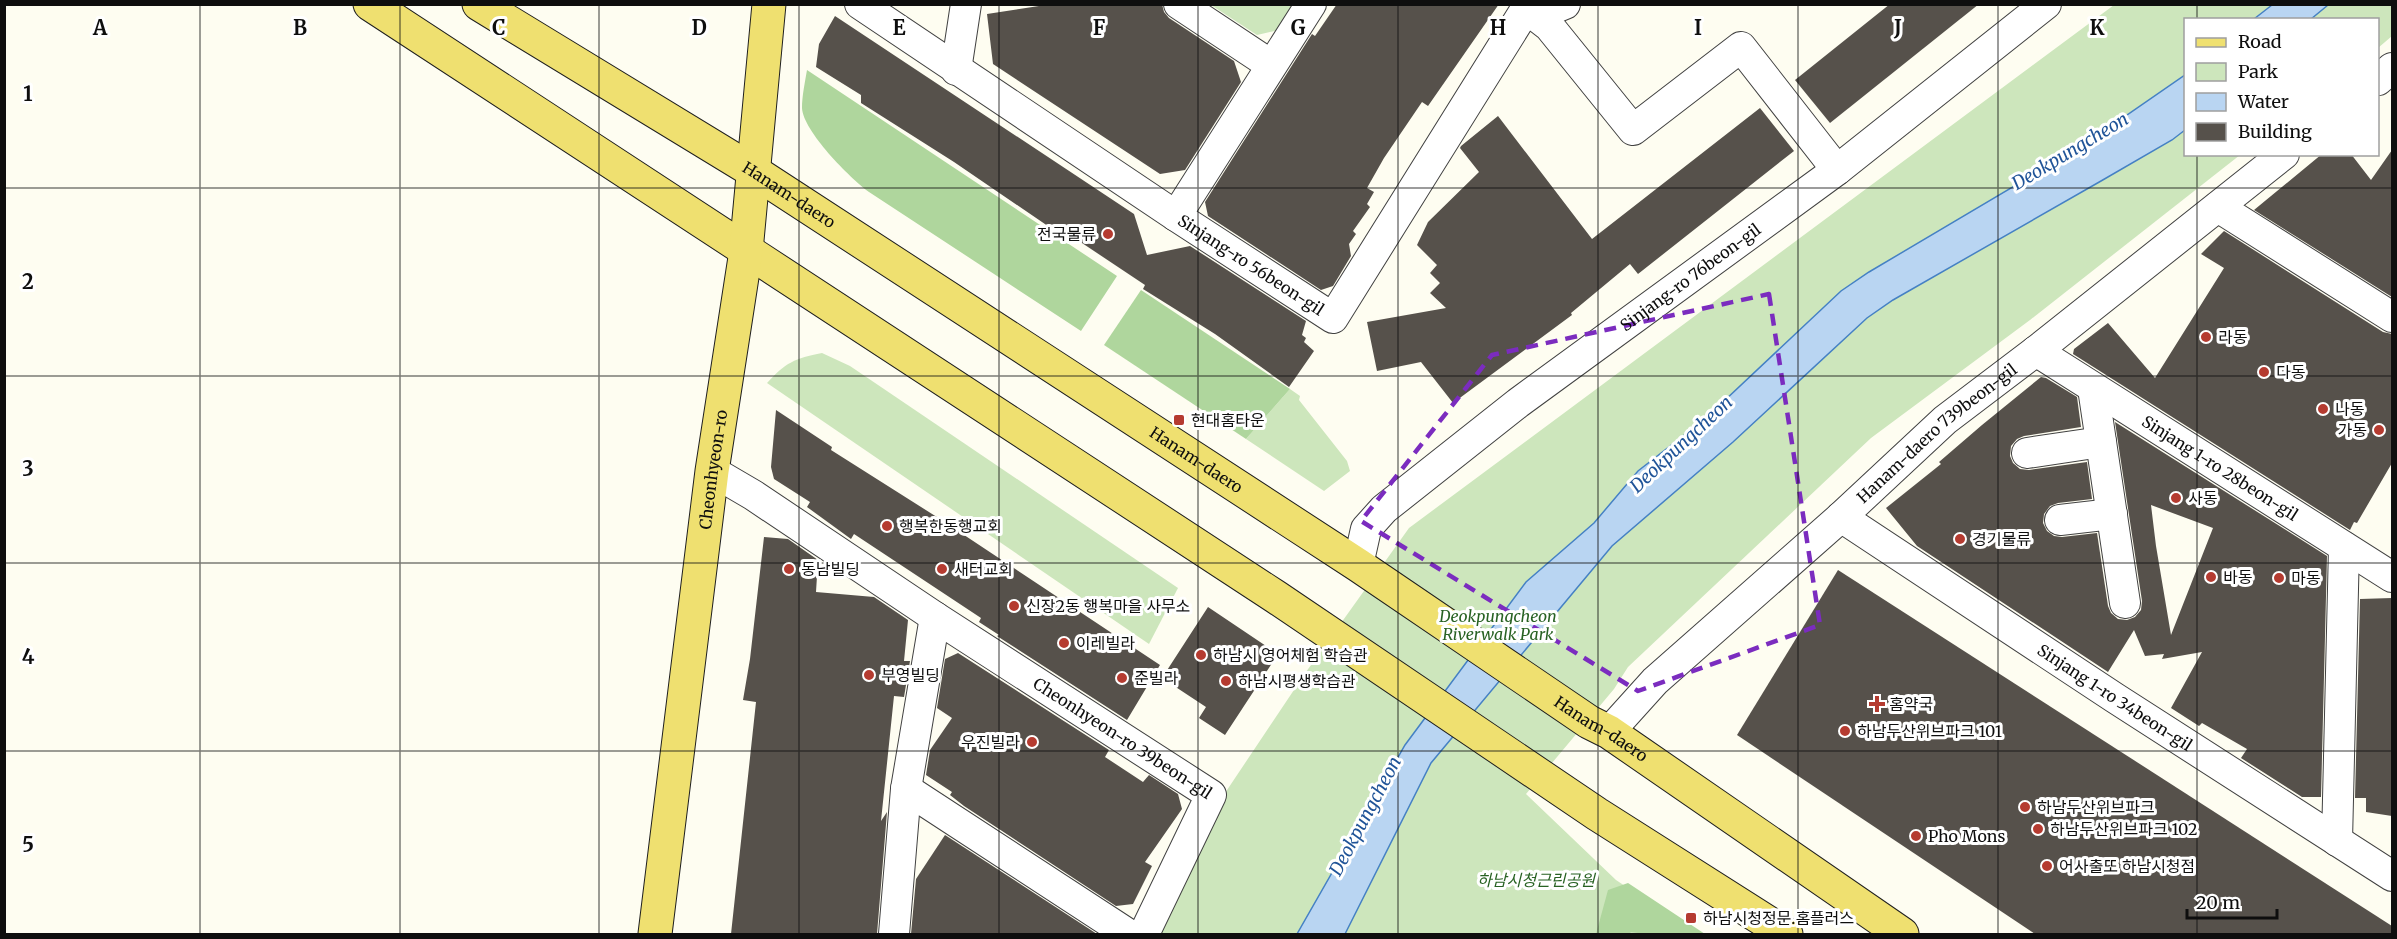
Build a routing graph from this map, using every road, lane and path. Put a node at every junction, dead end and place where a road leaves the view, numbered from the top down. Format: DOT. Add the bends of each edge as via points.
graph roads {
  1 [pos="370,4"];
  2 [pos="479,4"];
  3 [pos="769,4"];
  4 [pos="860,4"];
  5 [pos="966,4"];
  6 [pos="1179,4"];
  7 [pos="1311,4"];
  8 [pos="1565,4"];
  9 [pos="2046,4"];
  10 [pos="1530,10"];
  11 [pos="1271,65"];
  12 [pos="2392,68"];
  13 [pos="956,70"];
  14 [pos="2379,79"];
  15 [pos="2281,156"];
  16 [pos="1837,170"];
  17 [pos="753,171"];
  18 [pos="2217,207"];
  19 [pos="1176,216"];
  20 [pos="746,251"];
  21 [pos="2392,316"];
  22 [pos="2036,351"];
  23 [pos="2093,388"];
  24 [pos="2101,442"];
  25 [pos="2027,453"];
  26 [pos="712,471"];
  27 [pos="2112,514"];
  28 [pos="1841,517"];
  29 [pos="2060,520"];
  30 [pos="2344,547"];
  31 [pos="1367,571"];
  32 [pos="2392,577"];
  33 [pos="2125,603"];
  34 [pos="935,617"];
  35 [pos="1599,727"];
  36 [pos="906,789"];
  37 [pos="2337,841"];
  38 [pos="2392,876"];
  39 [pos="655,934"];
  40 [pos="894,934"];
  41 [pos="1128,934"];
  42 [pos="1144,934"];
  43 [pos="1786,934"];
  44 [pos="1902,934"];
  1 -- 20 [label="main road"];
  2 -- 17 [label="main road, Hanam-daero"];
  3 -- 17 [label="main road, Cheonhyeon-ro"];
  4 -- 13 [label="street, Sinjang-ro 56beon-gil"];
  5 -- 13 [label="street"];
  6 -- 11 [label="street"];
  7 -- 11 [label="street"];
  8 -- 10 [label="street"];
  9 -- 16 [label="street, Sinjang-ro 76beon-gil"];
  10 -- 16 [label="street" via="1549,26 1634,130 1741,47"];
  10 -- 19 [label="street, Sinjang-ro 56beon-gil" via="1333,318"];
  11 -- 19 [label="street"];
  12 -- 14 [label="street"];
  13 -- 19 [label="street, Sinjang-ro 56beon-gil"];
  15 -- 18 [label="street, Hanam-daero 739beon-gil"];
  16 -- 31 [label="street, Sinjang-ro 76beon-gil" via="1528,396 1384,508 1366,529"];
  17 -- 20 [label="main road, Cheonhyeon-ro"];
  17 -- 31 [label="main road, Hanam-daero"];
  18 -- 21 [label="street"];
  18 -- 22 [label="street, Hanam-daero 739beon-gil"];
  20 -- 26 [label="main road, Cheonhyeon-ro"];
  20 -- 43 [label="main road" via="1276,597 1597,814"];
  22 -- 23 [label="street, Sinjang 1-ro 28beon-gil"];
  22 -- 28 [label="street, Hanam-daero 739beon-gil" via="1945,420"];
  23 -- 24 [label="street"];
  23 -- 30 [label="street, Sinjang 1-ro 28beon-gil"];
  24 -- 25 [label="street"];
  24 -- 27 [label="street"];
  26 -- 34 [label="street, Cheonhyeon-ro 39beon-gil"];
  26 -- 39 [label="main road, Cheonhyeon-ro"];
  27 -- 29 [label="street"];
  27 -- 33 [label="street"];
  28 -- 35 [label="street, Hanam-daero 739beon-gil"];
  28 -- 37 [label="street, Sinjang 1-ro 34beon-gil"];
  30 -- 32 [label="street, Sinjang 1-ro 28beon-gil"];
  30 -- 37 [label="street"];
  31 -- 35 [label="main road, Hanam-daero"];
  34 -- 36 [label="street"];
  34 -- 42 [label="street, Cheonhyeon-ro 39beon-gil" via="1211,795"];
  35 -- 44 [label="main road, Hanam-daero"];
  36 -- 40 [label="street"];
  36 -- 41 [label="street"];
  37 -- 38 [label="street, Sinjang 1-ro 34beon-gil"];
}
